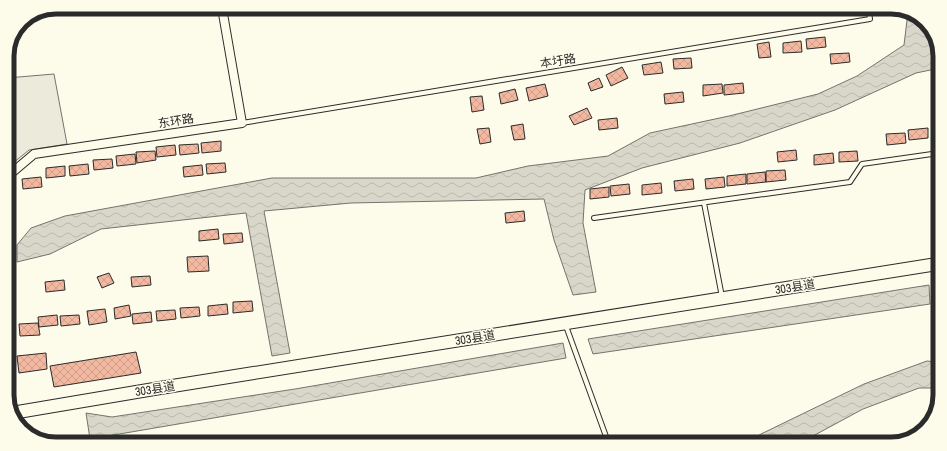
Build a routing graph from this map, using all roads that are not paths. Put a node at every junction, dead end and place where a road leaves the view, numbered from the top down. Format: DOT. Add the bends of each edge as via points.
graph roads {
  1 [pos="223,14"];
  2 [pos="869,14"];
  3 [pos="242,123"];
  4 [pos="933,154"];
  5 [pos="14,171"];
  6 [pos="704,203"];
  7 [pos="594,218"];
  8 [pos="933,265"];
  9 [pos="722,298"];
  10 [pos="565,324"];
  11 [pos="18,412"];
  12 [pos="606,437"];
  1 -- 3 [label="street"];
  2 -- 3 [label="lane, 本圩路" via="870,19"];
  3 -- 5 [label="street, 东环路" via="34,154"];
  4 -- 6 [label="lane" via="862,164 850,182"];
  6 -- 7 [label="lane"];
  6 -- 9 [label="lane"];
  8 -- 9 [label="main road, 303县道"];
  9 -- 10 [label="main road, 303县道"];
  10 -- 11 [label="main road, 303县道"];
  10 -- 12 [label="lane"];
}
